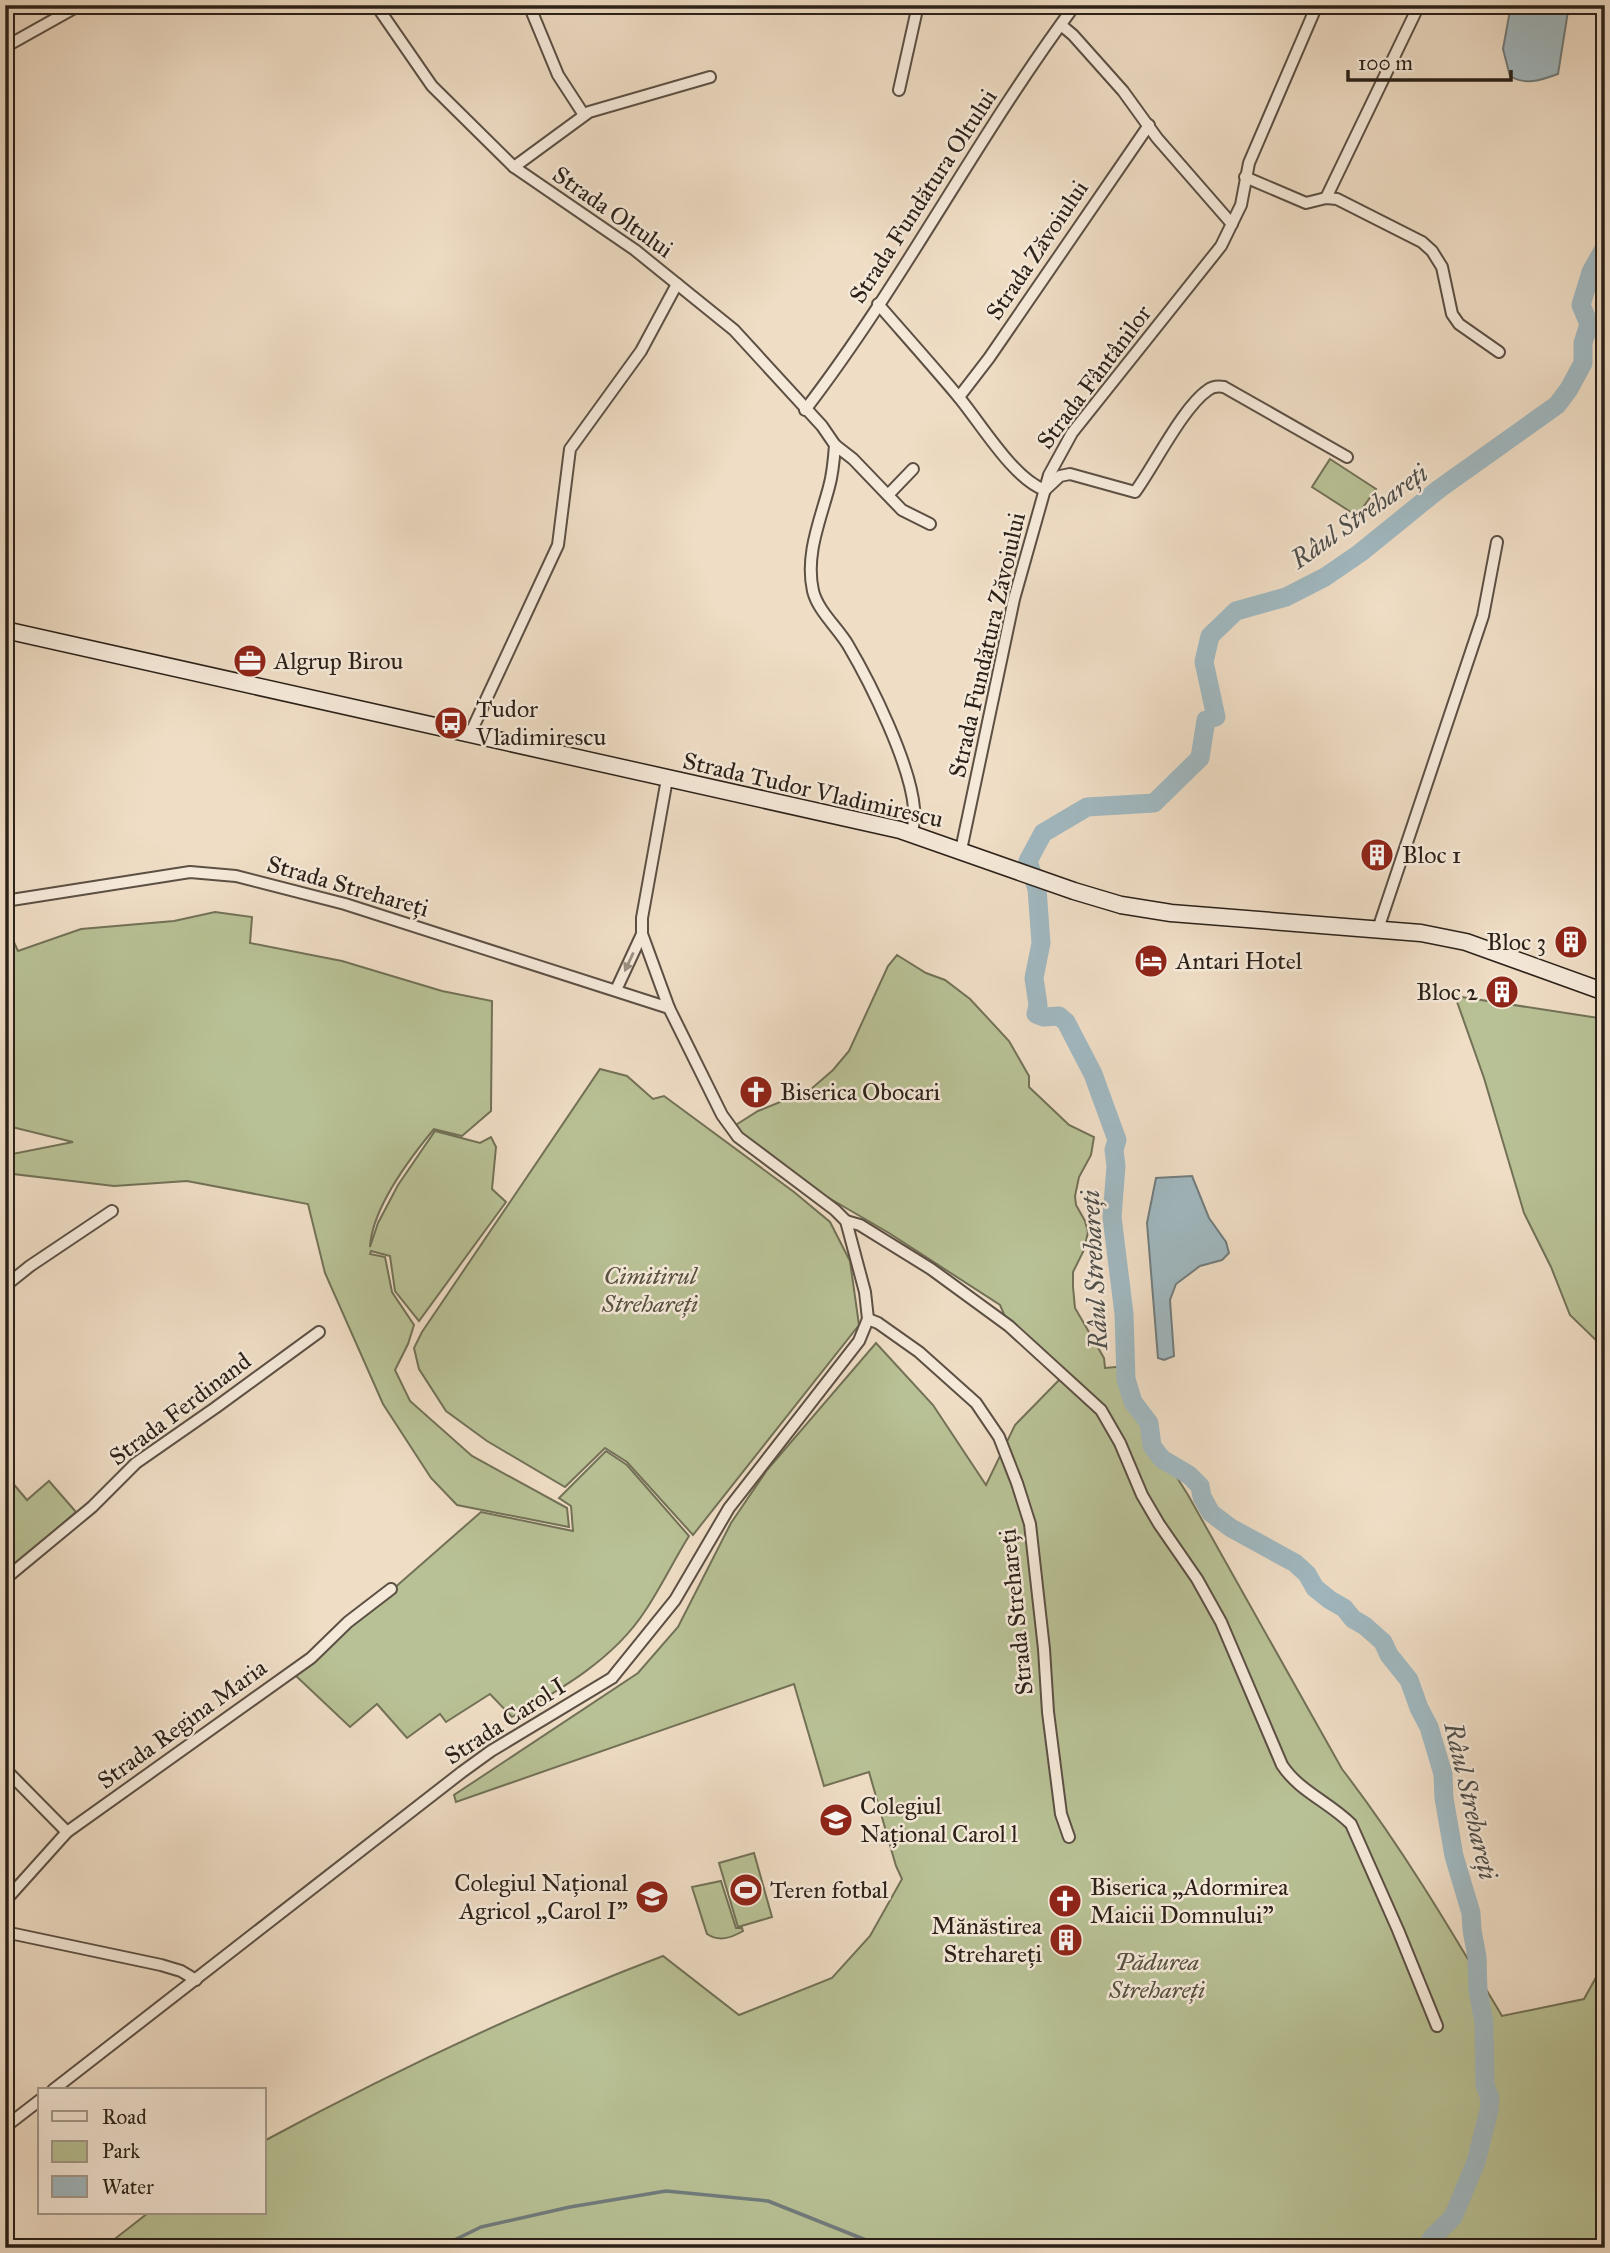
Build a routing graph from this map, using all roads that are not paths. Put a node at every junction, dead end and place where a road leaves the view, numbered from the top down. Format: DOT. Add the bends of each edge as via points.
graph roads {
  1 [pos="80,5"];
  2 [pos="376,5"];
  3 [pos="529,5"];
  4 [pos="918,5"];
  5 [pos="1317,5"];
  6 [pos="1419,5"];
  7 [pos="1068,8"];
  8 [pos="1061,25"];
  9 [pos="5,47"];
  10 [pos="710,77"];
  11 [pos="899,90"];
  12 [pos="584,115"];
  13 [pos="1149,125"];
  14 [pos="514,167"];
  15 [pos="1245,177"];
  16 [pos="1326,198"];
  17 [pos="1231,224"];
  18 [pos="677,284"];
  19 [pos="878,304"];
  20 [pos="1499,352"];
  21 [pos="959,397"];
  22 [pos="805,410"];
  23 [pos="835,444"];
  24 [pos="1347,457"];
  25 [pos="913,469"];
  26 [pos="1045,490"];
  27 [pos="888,495"];
  28 [pos="930,524"];
  29 [pos="1497,542"];
  30 [pos="5,630"];
  31 [pos="470,734"];
  32 [pos="667,779"];
  33 [pos="912,835"];
  34 [pos="961,850"];
  35 [pos="5,901"];
  36 [pos="1378,929"];
  37 [pos="642,933"];
  38 [pos="616,990"];
  39 [pos="1605,992"];
  40 [pos="669,1008"];
  41 [pos="112,1211"];
  42 [pos="846,1222"];
  43 [pos="5,1286"];
  44 [pos="868,1319"];
  45 [pos="319,1332"];
  46 [pos="5,1580"];
  47 [pos="390,1589"];
  48 [pos="5,1769"];
  49 [pos="67,1832"];
  50 [pos="1069,1837"];
  51 [pos="5,1901"];
  52 [pos="5,1932"];
  53 [pos="196,1980"];
  54 [pos="1437,2026"];
  55 [pos="56,2088"];
  56 [pos="38,2102"];
  57 [pos="5,2127"];
  1 -- 9 [label="street"];
  2 -- 14 [label="street, Strada Oltului" via="432,86"];
  3 -- 12 [label="street" via="558,75"];
  4 -- 11 [label="street"];
  5 -- 15 [label="street, Strada Fântânilor"];
  6 -- 16 [label="street"];
  7 -- 8 [label="street, Strada Fundătura Oltului"];
  8 -- 13 [label="street"];
  8 -- 19 [label="street, Strada Fundătura Oltului"];
  10 -- 12 [label="street"];
  12 -- 14 [label="street"];
  13 -- 17 [label="street"];
  13 -- 21 [label="street, Strada Zăvoiului"];
  14 -- 18 [label="street, Strada Oltului"];
  15 -- 16 [label="street" via="1306,203"];
  15 -- 17 [label="street, Strada Fântânilor" via="1241,205"];
  16 -- 20 [label="street" via="1337,199 1422,242 1443,267 1452,314"];
  17 -- 26 [label="street, Strada Fântânilor" via="1222,246 1072,433"];
  18 -- 22 [label="street, Strada Oltului" via="734,330"];
  18 -- 31 [label="street" via="641,351 570,449 558,545"];
  19 -- 21 [label="street, Strada Fântânilor"];
  19 -- 22 [label="street, Strada Fundătura Oltului"];
  21 -- 26 [label="street, Strada Fântânilor" via="1015,468"];
  22 -- 23 [label="street, Strada Oltului"];
  23 -- 27 [label="street, Strada Oltului"];
  23 -- 33 [label="street" via="830,485 812,550 814,592 863,672 898,750 913,802"];
  24 -- 26 [label="street" via="1215,386 1188,411 1135,492 1070,474 1060,476"];
  25 -- 27 [label="street"];
  26 -- 34 [label="street, Strada Fundătura Zăvoiului" via="1014,599"];
  27 -- 28 [label="street, Strada Oltului" via="902,510"];
  29 -- 36 [label="street" via="1483,616"];
  30 -- 31 [label="main road, Strada Tudor Vladimirescu"];
  31 -- 32 [label="main road, Strada Tudor Vladimirescu"];
  32 -- 33 [label="main road, Strada Tudor Vladimirescu"];
  32 -- 37 [label="street"];
  33 -- 34 [label="main road, Strada Tudor Vladimirescu"];
  34 -- 36 [label="main road, Strada Tudor Vladimirescu" via="1121,905"];
  35 -- 38 [label="street, Strada Strehareți" via="190,872 236,876 337,902"];
  36 -- 39 [label="main road, Strada Tudor Vladimirescu" via="1466,942"];
  37 -- 38 [label="street, one-way"];
  37 -- 40 [label="street"];
  38 -- 40 [label="street, Strada Strehareți"];
  40 -- 42 [label="street" via="738,1138"];
  41 -- 43 [label="street"];
  42 -- 44 [label="street"];
  42 -- 54 [label="street" via="860,1225 931,1269 1009,1326 1101,1410 1142,1495 1221,1622 1282,1765 1293,1780 1351,1824"];
  44 -- 50 [label="street, Strada Strehareți" via="919,1352 976,1403 999,1437 1030,1524 1053,1751 1061,1814"];
  44 -- 53 [label="street, Strada Carol I" via="859,1341 729,1508 675,1600 612,1678 462,1772"];
  45 -- 46 [label="street, Strada Ferdinand" via="136,1463 92,1507"];
  47 -- 49 [label="street, Strada Regina Maria" via="312,1658"];
  48 -- 49 [label="street"];
  49 -- 51 [label="street, Strada Regina Maria"];
  52 -- 53 [label="street" via="161,1965"];
  53 -- 55 [label="street, Strada Carol I"];
  56 -- 57 [label="street"];
}
